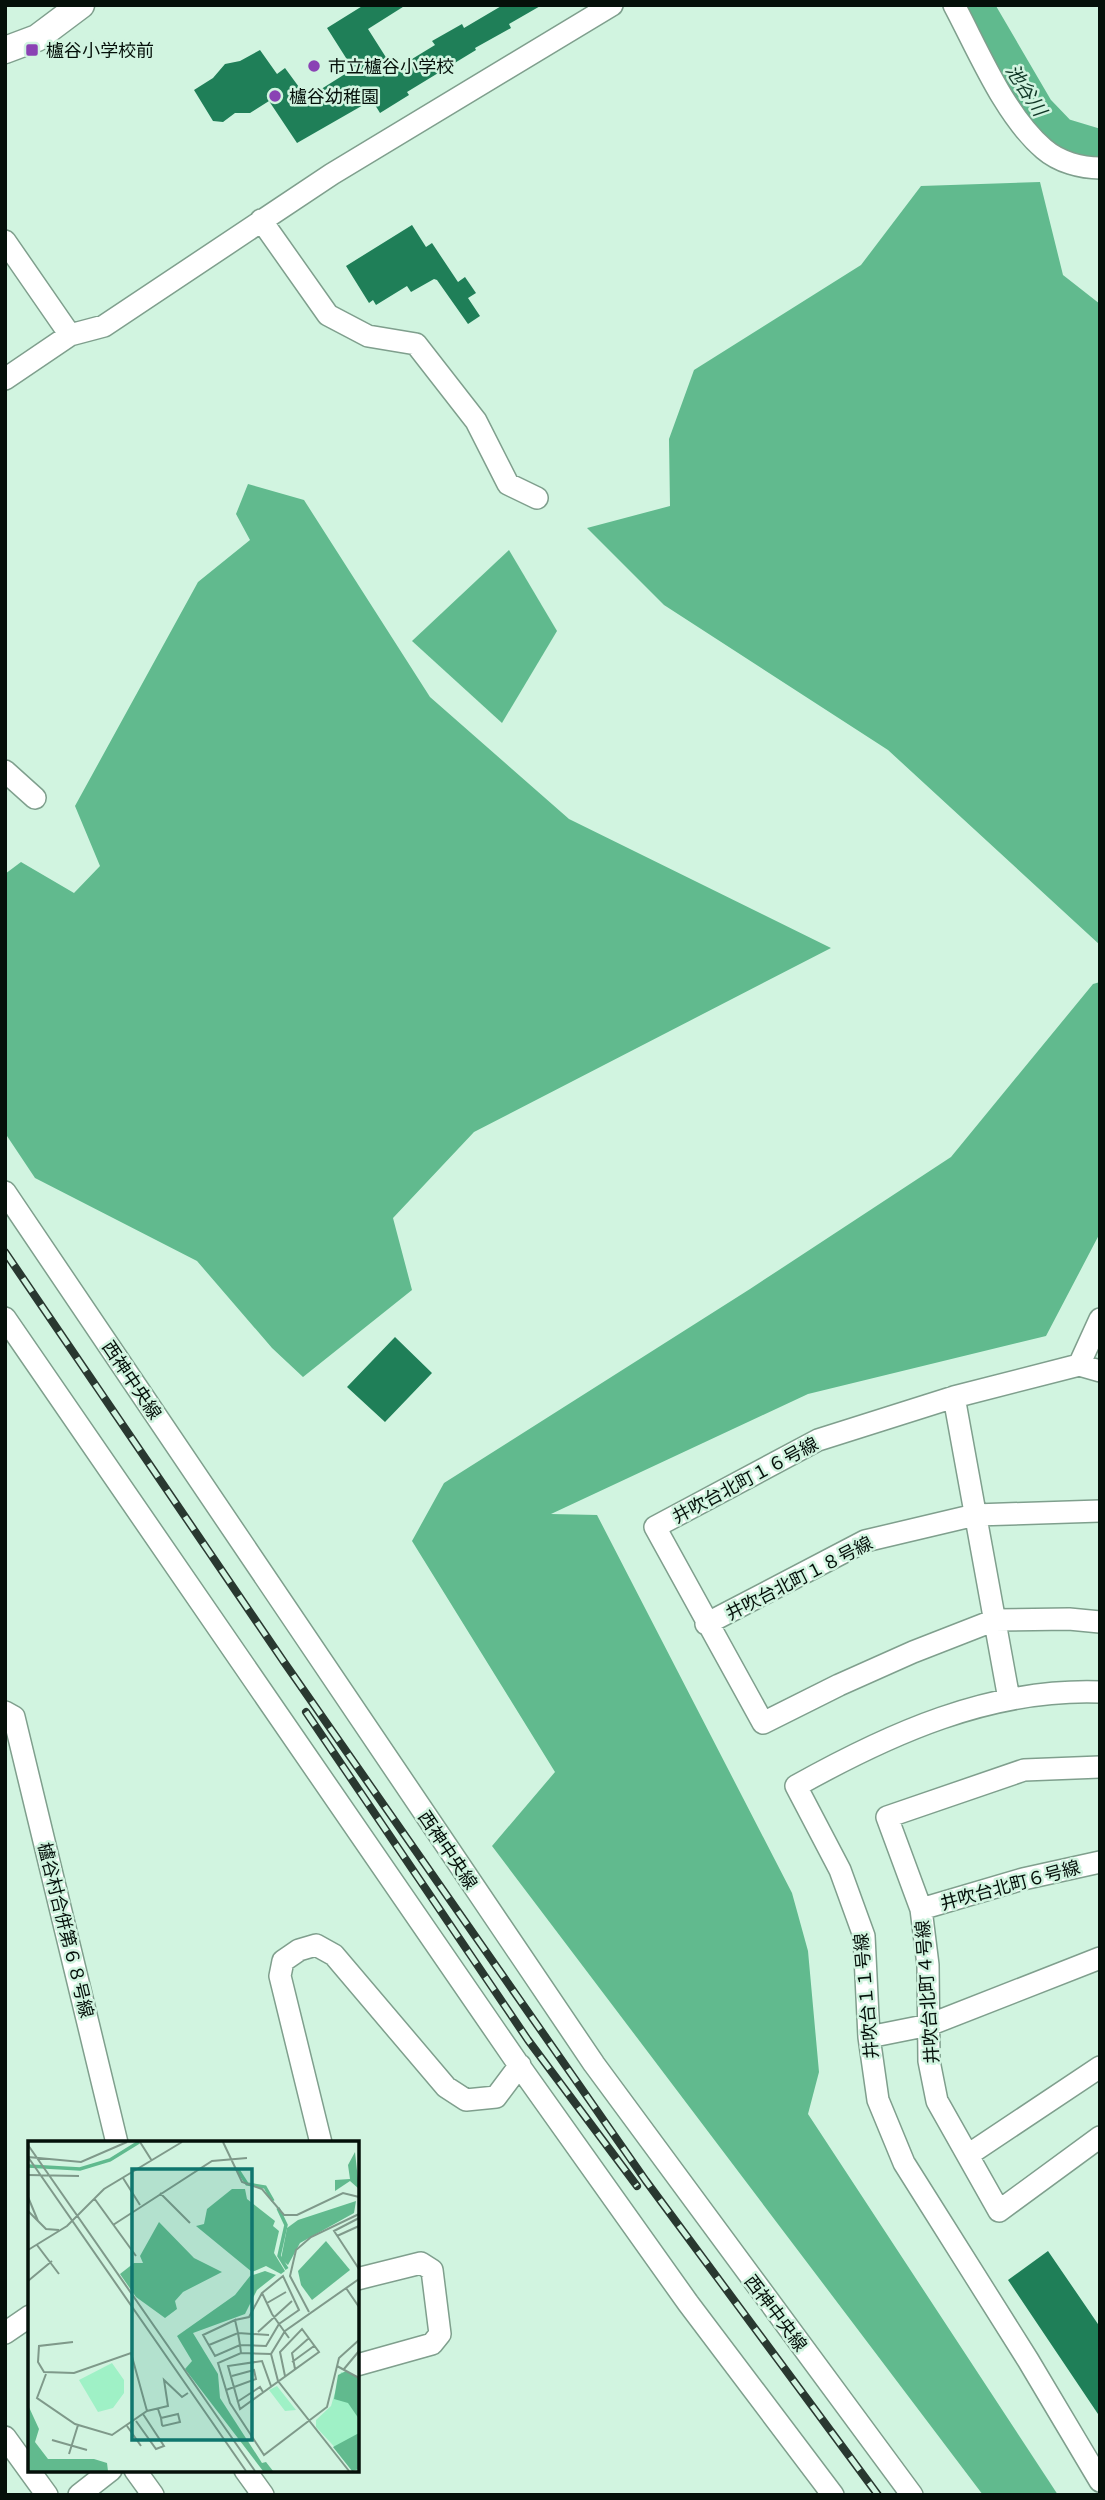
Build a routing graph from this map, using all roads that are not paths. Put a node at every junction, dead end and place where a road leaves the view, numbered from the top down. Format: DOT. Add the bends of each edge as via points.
graph roads {
  1 [pos="81,5"];
  2 [pos="612,5"];
  3 [pos="954,5"];
  4 [pos="5,50"];
  5 [pos="1100,167"];
  6 [pos="261,220"];
  7 [pos="5,241"];
  8 [pos="71,335"];
  9 [pos="5,379"];
  10 [pos="537,498"];
  11 [pos="5,771"];
  12 [pos="35,798"];
  13 [pos="9,1196"];
  14 [pos="5,1318"];
  15 [pos="1100,1319"];
  16 [pos="1079,1365"];
  17 [pos="1100,1371"];
  18 [pos="954,1397"];
  19 [pos="1100,1511"];
  20 [pos="975,1515"];
  21 [pos="995,1620"];
  22 [pos="1100,1622"];
  23 [pos="706,1624"];
  24 [pos="1100,1692"];
  25 [pos="1009,1699"];
  26 [pos="10,1715"];
  27 [pos="1100,1767"];
  28 [pos="1100,1862"];
  29 [pos="921,1909"];
  30 [pos="1100,1958"];
  31 [pos="929,2025"];
  32 [pos="869,2037"];
  33 [pos="520,2066"];
  34 [pos="1100,2067"];
  35 [pos="1100,2137"];
  36 [pos="116,2141"];
  37 [pos="321,2141"];
  38 [pos="968,2155"];
  39 [pos="359,2278"];
  40 [pos="28,2319"];
  41 [pos="5,2333"];
  42 [pos="359,2364"];
  43 [pos="5,2437"];
  44 [pos="28,2469"];
  45 [pos="30,2472"];
  46 [pos="108,2472"];
  47 [pos="136,2472"];
  48 [pos="246,2472"];
  49 [pos="1100,2481"];
  50 [pos="47,2495"];
  51 [pos="79,2495"];
  52 [pos="153,2495"];
  53 [pos="263,2495"];
  54 [pos="833,2495"];
  55 [pos="912,2495"];
  1 -- 4 [label="main road" via="37,38"];
  2 -- 6 [label="street"];
  3 -- 5 [label="street" via="1014,117 1045,151 1080,167"];
  6 -- 8 [label="street" via="104,326"];
  6 -- 10 [label="street" via="328,315 368,337 416,344 477,421 508,484"];
  7 -- 8 [label="street"];
  8 -- 9 [label="street"];
  11 -- 12 [label="street"];
  13 -- 55 [label="street, 西神中央線" via="594,2064"];
  14 -- 33 [label="street"];
  15 -- 16 [label="street"];
  16 -- 17 [label="street"];
  16 -- 18 [label="street"];
  18 -- 20 [label="street"];
  18 -- 23 [label="street, 井吹台北町１６号線" via="818,1440 655,1527"];
  19 -- 20 [label="street, 井吹台北町１８号線"];
  20 -- 21 [label="street"];
  20 -- 23 [label="street, 井吹台北町１８号線" via="865,1541"];
  21 -- 22 [label="street"];
  21 -- 23 [label="street, 井吹台北町１６号線" via="864,1674 762,1723"];
  21 -- 25 [label="street"];
  24 -- 25 [label="street, 井吹台１１号線"];
  25 -- 32 [label="street, 井吹台１１号線" via="918,1726 863,1749 796,1786 840,1870 864,1936"];
  26 -- 36 [label="street, 櫨谷村合併第６８号線"];
  27 -- 29 [label="street, 井吹台北町４号線" via="1024,1770 887,1817"];
  28 -- 29 [label="street, 井吹台北町６号線"];
  29 -- 31 [label="street, 井吹台北町４号線"];
  30 -- 31 [label="street"];
  31 -- 32 [label="street"];
  31 -- 38 [label="street, 井吹台北町４号線" via="929,2061 937,2101"];
  32 -- 49 [label="street, 井吹台１１号線" via="878,2100 904,2163"];
  33 -- 37 [label="street" via="496,2097 466,2100 446,2087 334,1955 316,1945 299,1950 283,1961 280,1976"];
  33 -- 54 [label="street" via="688,2303"];
  34 -- 38 [label="street"];
  35 -- 38 [label="street, 井吹台北町４号線" via="999,2211"];
  39 -- 42 [label="street" via="421,2263 432,2270 440,2334 432,2344"];
  40 -- 41 [label="street"];
  43 -- 44 [label="street"];
  45 -- 50 [label="street"];
  46 -- 51 [label="street"];
  47 -- 52 [label="street"];
  48 -- 53 [label="street"];
}
